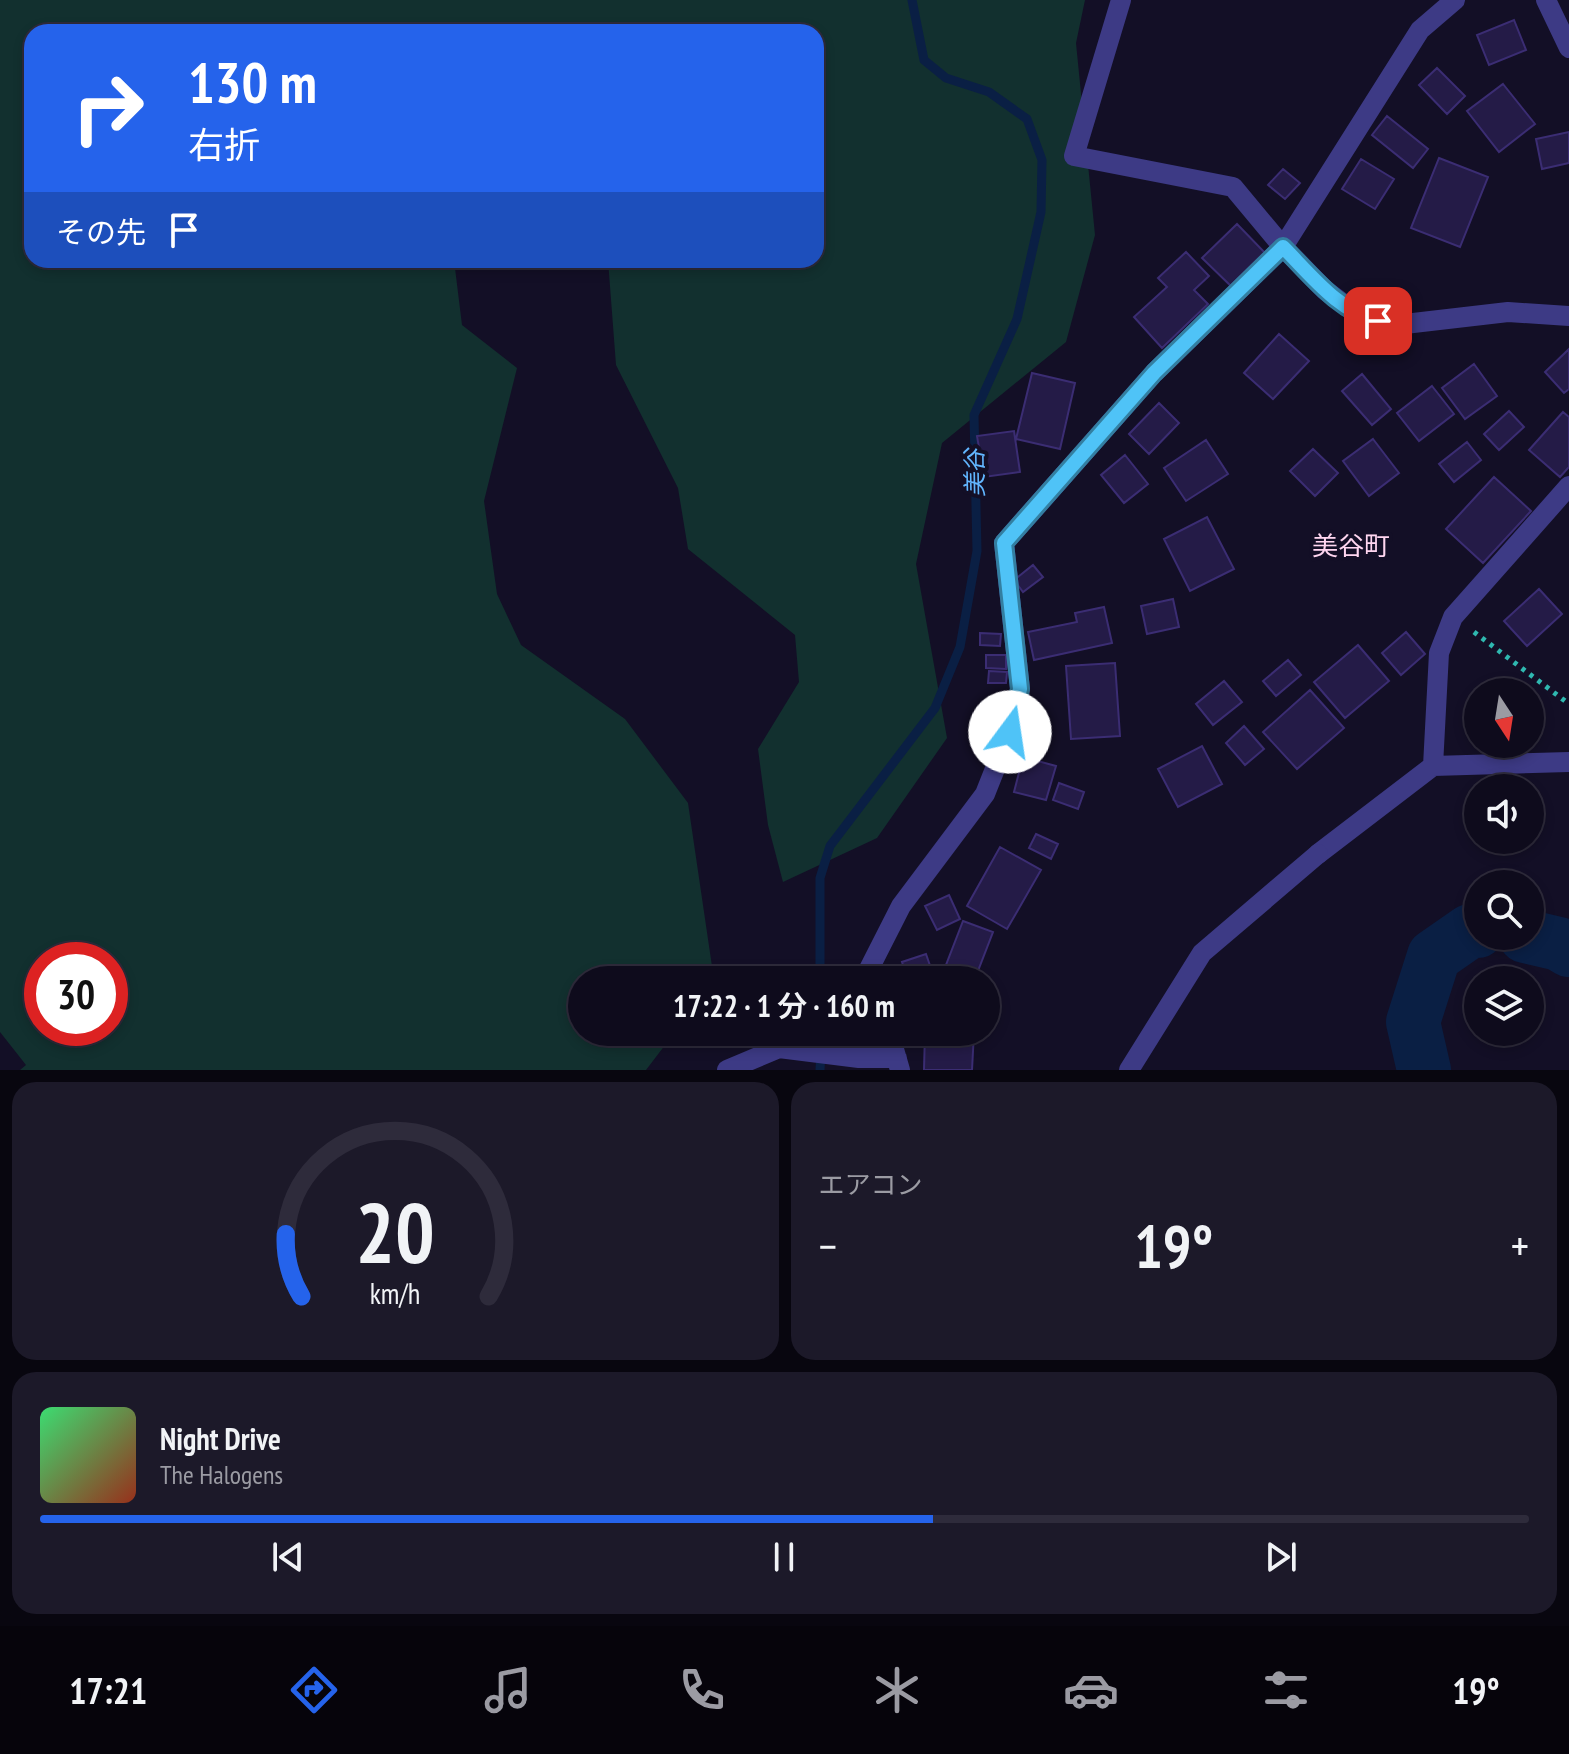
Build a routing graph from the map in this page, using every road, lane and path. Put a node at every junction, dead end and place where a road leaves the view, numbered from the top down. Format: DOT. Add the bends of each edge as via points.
graph roads {
  1 [pos="1121,0"];
  2 [pos="1455,0"];
  3 [pos="1546,0"];
  4 [pos="1569,48"];
  5 [pos="1283,247"];
  6 [pos="1569,316"];
  7 [pos="1569,486"];
  8 [pos="1453,617"];
  9 [pos="1569,704"];
  10 [pos="1569,762"];
  11 [pos="1433,766"];
  12 [pos="871,966"];
  13 [pos="898,1064"];
  14 [pos="727,1070"];
  15 [pos="1129,1070"];
  1 -- 5 [label="street" via="1074,156 1233,187"];
  2 -- 5 [label="street" via="1420,30"];
  3 -- 4 [label="street"];
  5 -- 6 [label="street" via="1361,317 1396,325 1508,312"];
  5 -- 12 [label="street" via="1154,373 1004,543 1020,689 1016,716 985,794 901,906"];
  7 -- 8 [label="street"];
  8 -- 9 [label="path"];
  8 -- 11 [label="street" via="1439,653"];
  10 -- 11 [label="street"];
  11 -- 15 [label="street" via="1202,953"];
  13 -- 14 [label="street" via="779,1048"];
}
